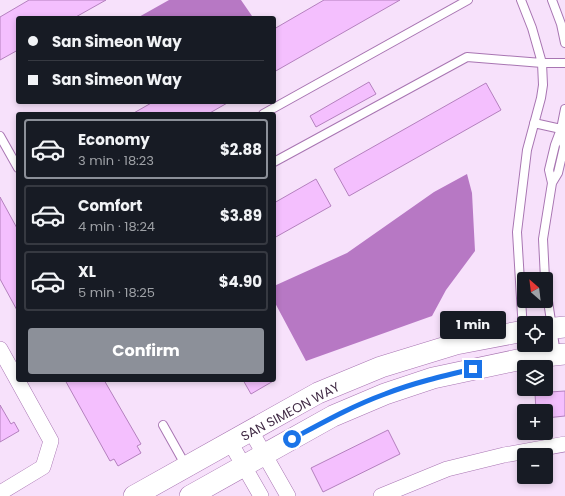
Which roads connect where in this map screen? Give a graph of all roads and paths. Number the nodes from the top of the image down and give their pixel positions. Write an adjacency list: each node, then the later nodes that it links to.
1 (468, 0): 8 (lane)
2 (521, 0): 5 (lane)
3 (552, 0): 4 (lane)
4 (565, 43)
5 (542, 63): 6 (lane); 9 (lane); 12 (lane)
6 (565, 63)
7 (565, 109): 10 (lane)
8 (268, 112)
9 (534, 123): 10 (lane); 16 (lane)
10 (561, 129): 14 (lane)
11 (0, 136): 13 (lane)
12 (276, 161)
13 (16, 164)
14 (544, 272)
15 (550, 308): 17 (lane)
16 (523, 316)
17 (554, 328): 21 (lane)
18 (517, 342): 25 (street, SAN SIMEON WAY)
19 (517, 345): 28 (street, SAN SIMEON WAY)
20 (0, 349): 22 (street)
21 (560, 354)
22 (16, 377)
23 (19, 382): 31 (street)
24 (163, 425): 30 (lane)
25 (251, 431): 26 (street, SAN SIMEON WAY); 28 (street)
26 (230, 442): 29 (street); 30 (street, SAN SIMEON WAY)
27 (565, 444): 32 (street)
28 (264, 454): 29 (street, SAN SIMEON WAY); 36 (street)
29 (243, 466): 34 (street, SAN SIMEON WAY); 35 (street)
30 (186, 467): 33 (street, SAN SIMEON WAY)
31 (0, 493)
32 (389, 494)
33 (134, 496)
34 (190, 496)
35 (260, 496)
36 (288, 496)

